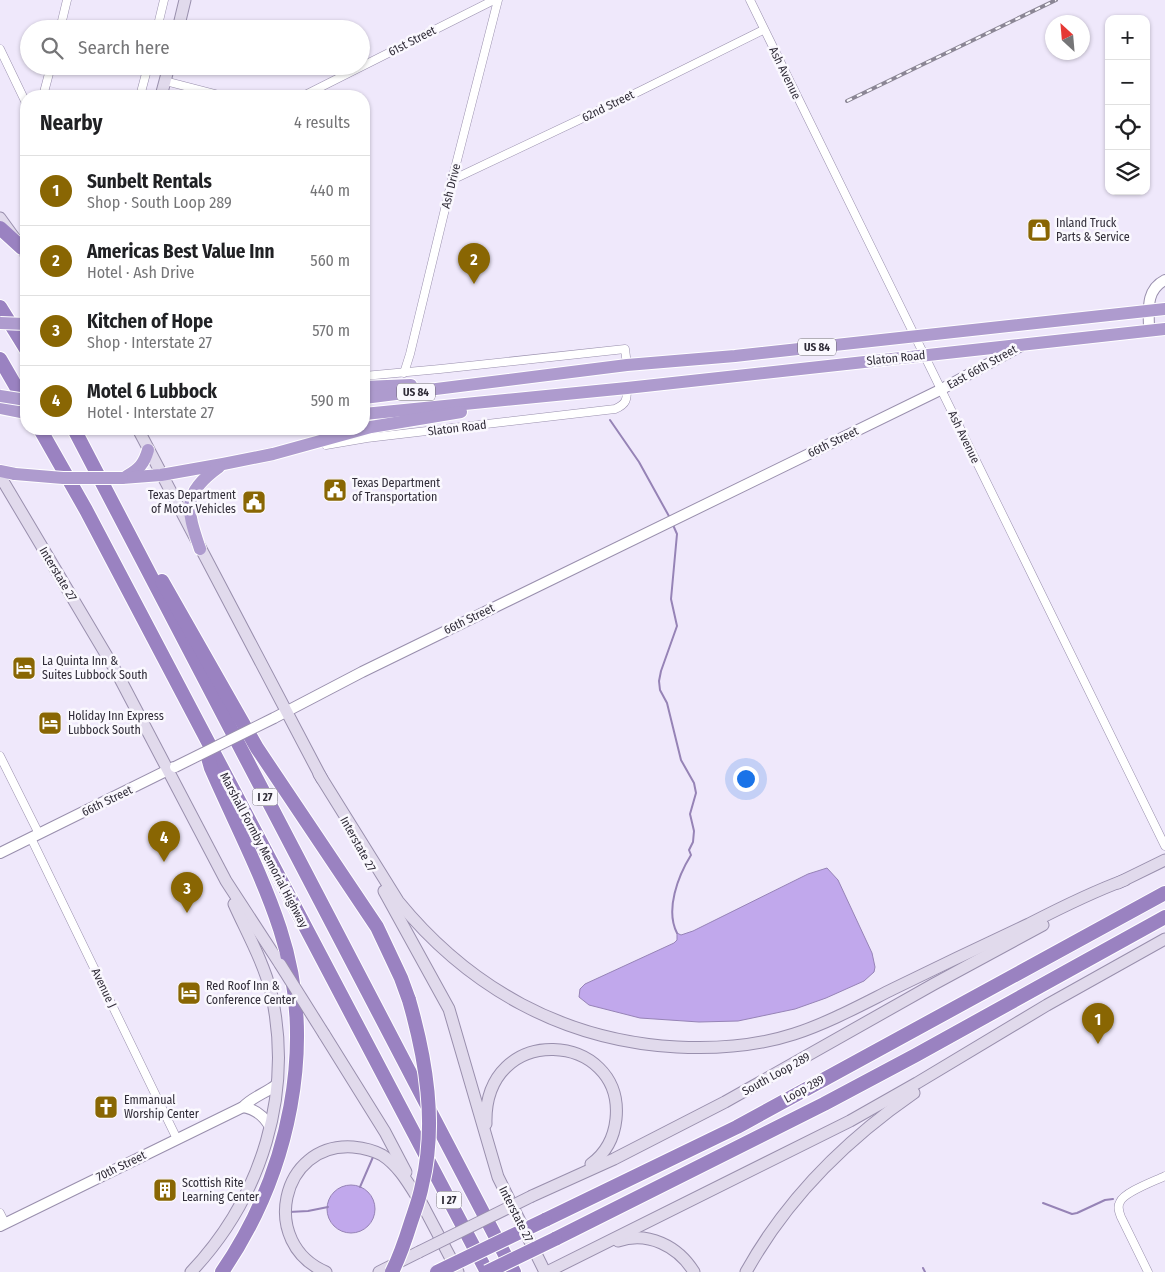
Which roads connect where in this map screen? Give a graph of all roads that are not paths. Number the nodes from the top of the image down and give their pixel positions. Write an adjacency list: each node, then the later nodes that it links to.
1 (67, 0): 7 (street)
2 (164, 0): 8 (street)
3 (185, 0): 9 (main road)
4 (494, 0): 12 (street, 61st Street)
5 (498, 0): 24 (street, Ash Drive)
6 (750, 0): 10 (street, Ash Avenue)
7 (62, 20)
8 (159, 20)
9 (180, 20)
10 (763, 30): 24 (street, 62nd Street); 37 (street, Ash Avenue)
11 (0, 49): 23 (street)
12 (370, 63)
13 (49, 75): 18 (street)
14 (146, 75): 19 (street)
15 (167, 75): 17 (main road)
16 (346, 75): 22 (street, 61st Street)
17 (165, 81): 20 (main road); 21 (street)
18 (45, 90)
19 (142, 90)
20 (163, 90)
21 (200, 90)
22 (316, 90)
23 (20, 91)
24 (452, 180): 43 (street, Ash Drive)
25 (0, 218): 27 (main road)
26 (0, 228): 28 (highway)
27 (20, 244)
28 (20, 246)
29 (1165, 280): 32 (street)
30 (0, 307): 38 (highway)
31 (1165, 309): 32 (highway, Slaton Road / US 84)
32 (1149, 311): 36 (street); 37 (highway, Slaton Road / US 84)
33 (0, 322): 34 (highway, bridge)
34 (20, 324)
35 (1165, 329): 36 (highway, Slaton Road / US 84)
36 (1150, 330): 39 (highway, Slaton Road / US 84)
37 (915, 336): 40 (street, Ash Avenue); 42 (highway, Slaton Road / US 84)
38 (20, 340)
39 (1024, 344): 40 (highway, Slaton Road / US 84); 48 (street, East 66th Street)
40 (924, 355): 47 (highway, Slaton Road / US 84); 48 (street, Ash Avenue)
41 (0, 359): 49 (highway)
42 (627, 366): 43 (street); 45 (highway, Slaton Road / US 84); 47 (highway)
43 (404, 372): 44 (street)
44 (370, 375)
45 (468, 385): 46 (highway); 52 (highway, Slaton Road / US 84)
46 (370, 387)
47 (627, 388): 50 (highway, Slaton Road / US 84); 64 (street, Slaton Road)
48 (940, 390): 71 (street, 66th Street); 77 (street, Ash Avenue)
49 (20, 392)
50 (552, 395): 56 (highway, Slaton Road / US 84); 57 (highway)
51 (0, 396): 53 (highway, bridge)
52 (370, 397)
53 (20, 401)
54 (0, 408): 55 (highway)
55 (20, 412)
56 (370, 413)
57 (370, 428)
58 (43, 435): 72 (highway, Marshall Formby Memorial Highway / I 27)
59 (77, 435): 62 (highway, Marshall Formby Memorial Highway / I 27)
60 (141, 435): 63 (main road, Interstate 27)
61 (345, 435): 64 (highway)
62 (85, 448): 100 (highway, bridge); 104 (highway, Marshall Formby Memorial Highway / I 27)
63 (148, 450): 67 (main road, Interstate 27); 69 (highway)
64 (273, 454): 65 (highway)
65 (223, 464): 67 (highway); 70 (highway)
66 (0, 471): 69 (highway, bridge)
67 (161, 475): 69 (highway); 70 (main road, Interstate 27)
68 (0, 476): 74 (main road, Interstate 27)
69 (122, 478)
70 (200, 549): 71 (main road, Interstate 27)
71 (286, 712): 74 (street, 66th Street, bridge); 75 (main road, Interstate 27)
72 (203, 734): 98 (highway); 103 (highway, Marshall Formby Memorial Highway / I 27)
73 (0, 756): 76 (street, Avenue J)
74 (171, 768): 76 (street, 66th Street); 80 (main road, Interstate 27)
75 (319, 774): 81 (main road); 91 (main road, Interstate 27)
76 (35, 836): 78 (street, 66th Street); 89 (street, Avenue J)
77 (1165, 846)
78 (0, 853)
79 (1165, 860): 81 (main road, South Loop 289)
80 (220, 868): 86 (main road); 93 (main road, Interstate 27, bridge)
81 (1125, 880): 92 (main road, South Loop 289)
82 (1165, 893): 101 (highway, Loop 289, bridge)
83 (1165, 917): 103 (highway, Loop 289, bridge)
84 (1165, 939): 85 (main road)
85 (993, 1036): 96 (main road); 107 (main road)
86 (276, 1085): 87 (street, 70th Street); 88 (main road)
87 (243, 1107): 88 (street); 89 (street, 70th Street)
88 (270, 1128): 97 (main road)
89 (177, 1139): 95 (street, 70th Street)
90 (1165, 1176): 108 (street)
91 (498, 1178): 92 (main road); 105 (main road, Interstate 27)
92 (571, 1178): 100 (main road, South Loop 289, bridge)
93 (424, 1208): 99 (main road); 102 (main road, Interstate 27)
94 (0, 1213): 95 (street)
95 (2, 1225)
96 (595, 1249): 105 (main road); 106 (main road)
97 (191, 1272)
98 (222, 1272)
99 (326, 1272)
100 (383, 1272)
101 (437, 1272)
102 (458, 1272)
103 (487, 1272)
104 (514, 1272)
105 (546, 1272)
106 (694, 1272)
107 (746, 1272)
108 (1148, 1272)

